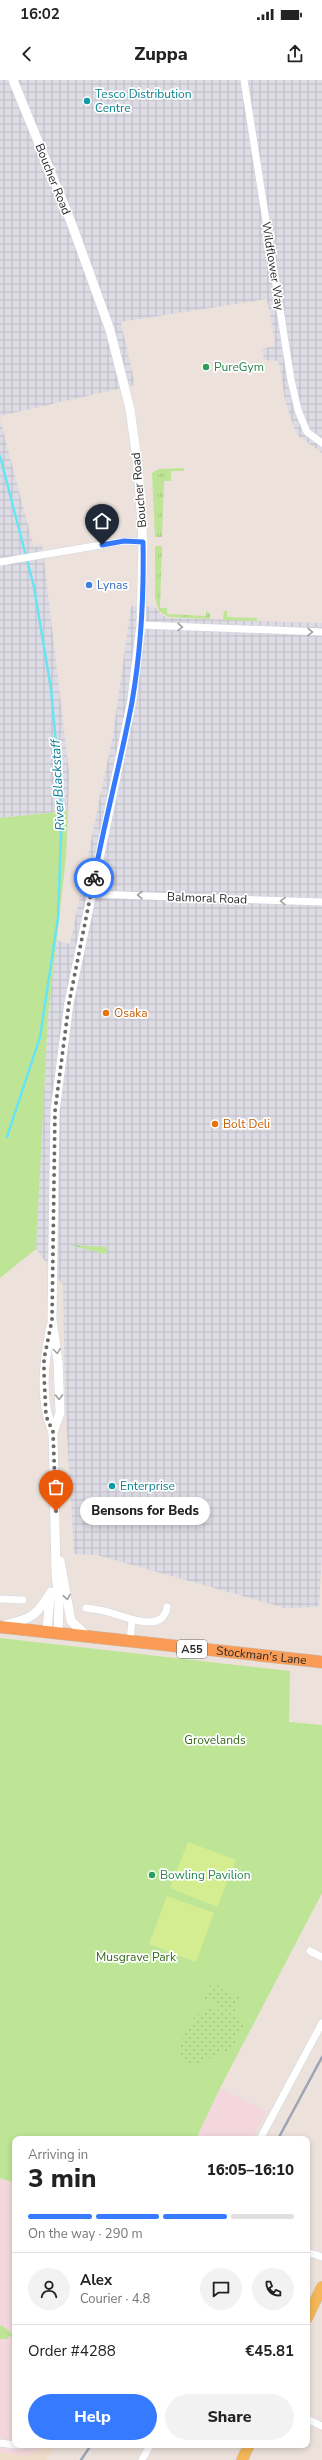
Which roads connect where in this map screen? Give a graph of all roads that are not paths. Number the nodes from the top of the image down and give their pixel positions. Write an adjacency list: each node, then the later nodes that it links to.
1 (13, 80): 4 (street, Boucher Road)
2 (244, 80): 3 (street, Wildflower Way)
3 (322, 443)
4 (143, 542): 5 (street); 6 (street, Boucher Road)
5 (0, 562)
6 (141, 625): 7 (street, one-way to 7); 8 (street, Boucher Road)
7 (322, 632)
8 (91, 894): 9 (street, Balmoral Road, one-way to 8); 10 (street, Boucher Road)
9 (322, 902)
10 (52, 1320): 11 (street, Boucher Road, one-way to 11); 11 (street, Boucher Road)
11 (53, 1432): 12 (street, Boucher Road)
12 (56, 1546): 13 (street, Boucher Road); 22 (street, one-way to 22)
13 (56, 1573): 14 (street, Boucher Road); 21 (street, Boucher Road)
14 (51, 1592): 20 (street); 21 (street, Boucher Road)
15 (0, 1599): 16 (street)
16 (23, 1600)
17 (86, 1608): 19 (street)
18 (167, 1608): 19 (street)
19 (132, 1620): 23 (street)
20 (0, 1627): 21 (highway, Stockman's Lane / A55)
21 (53, 1632): 22 (highway, Stockman's Lane / A55)
22 (87, 1636): 23 (highway, Stockman's Lane / A55)
23 (130, 1642): 24 (highway, Stockman's Lane / A55)
24 (322, 1662)
25 (310, 1951): 26 (street)
26 (322, 1957)
27 (322, 2023): 28 (street)
28 (262, 2136)
29 (310, 2253): 30 (street)
30 (322, 2258)
31 (322, 2287): 32 (main road)
32 (310, 2312)
33 (310, 2420): 34 (street)
34 (322, 2426)
35 (0, 2443): 36 (street)
36 (12, 2444)
37 (149, 2448): 39 (street)
38 (248, 2448): 40 (main road)
39 (146, 2459)
40 (242, 2460)

